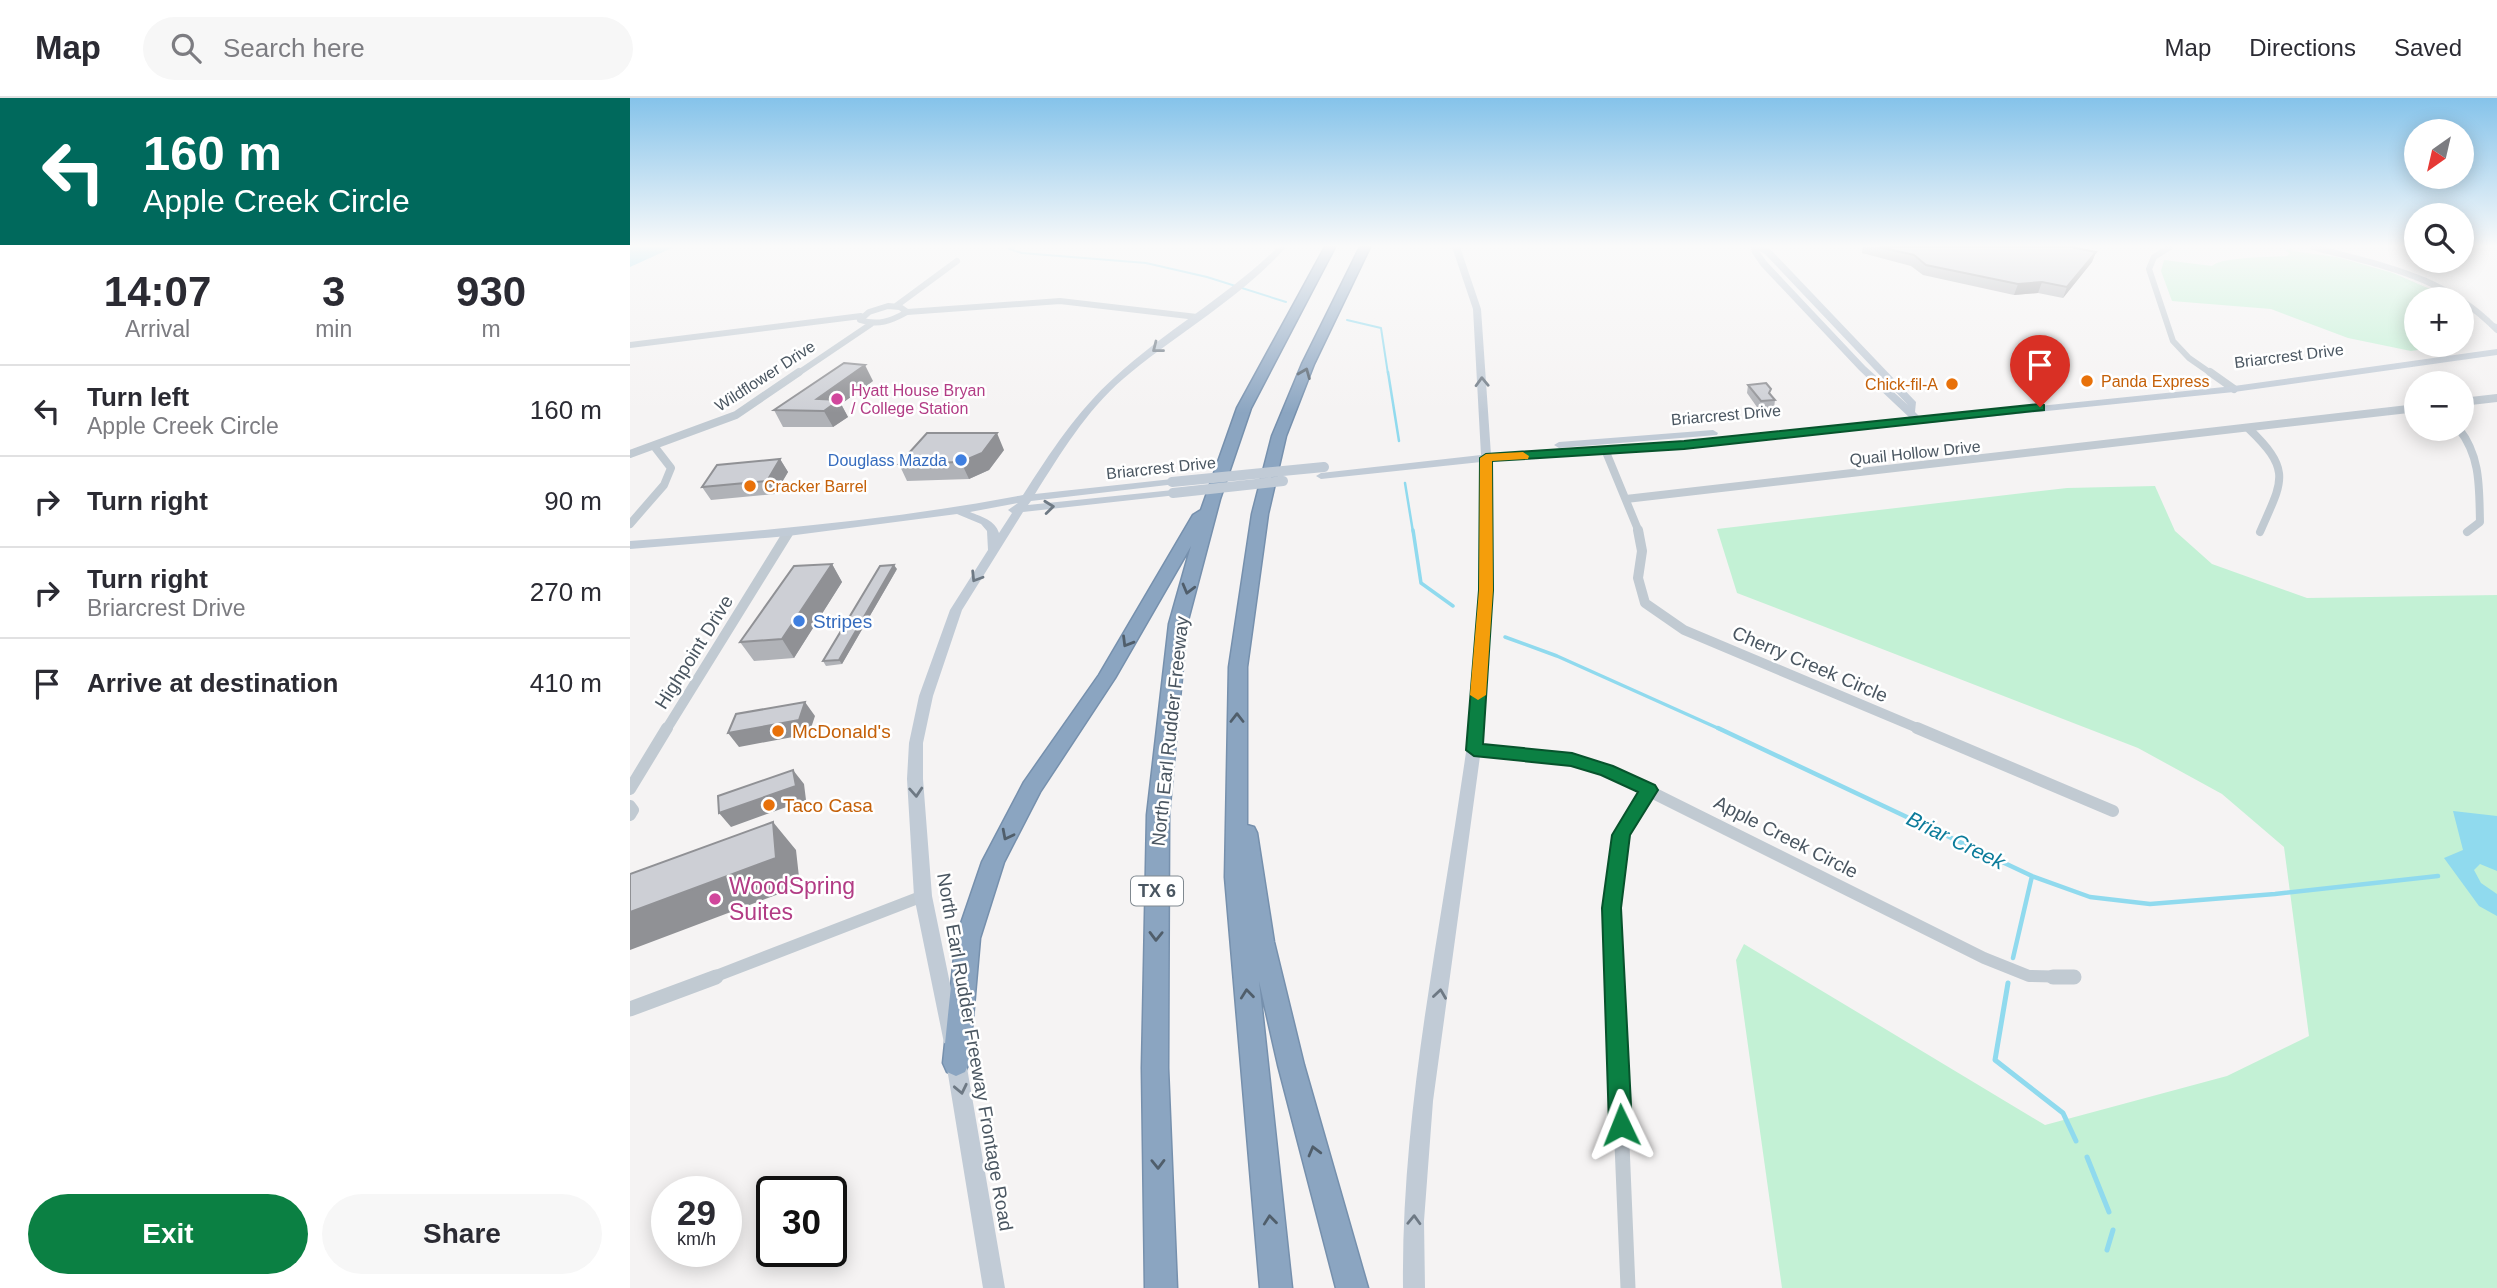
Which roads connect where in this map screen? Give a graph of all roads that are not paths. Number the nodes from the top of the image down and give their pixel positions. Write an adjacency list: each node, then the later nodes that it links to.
1 (901, 303): 12 (street)
2 (1039, 303): 13 (street, Wildflower Drive)
3 (1073, 303): 17 (street, Wildflower Drive)
4 (1217, 303): 17 (main road, North Earl Rudder Freeway Frontage Road)
5 (1300, 303): 38 (highway, North Earl Rudder Freeway / TX 6)
6 (1338, 303): 49 (highway, one-way to 6)
7 (1475, 303): 37 (main road, one-way to 7)
8 (1801, 303): 15 (main road)
9 (1816, 303): 14 (main road)
10 (2160, 303): 25 (street)
11 (2467, 303): 19 (street)
12 (896, 306): 13 (street); 16 (street)
13 (907, 312): 18 (street, Wildflower Drive)
14 (1826, 313): 15 (main road); 20 (main road)
15 (1812, 314): 21 (main road)
16 (861, 316): 18 (street); 22 (street)
17 (1197, 317): 40 (main road, North Earl Rudder Freeway Frontage Road, one-way to 40)
18 (871, 324): 34 (street, Wildflower Drive)
19 (2496, 328)
20 (1854, 342): 21 (main road); 30 (main road)
21 (1839, 343): 30 (main road)
22 (630, 345)
23 (2497, 345): 25 (main road, Briarcrest Drive)
24 (2497, 352): 26 (main road, Briarcrest Drive)
25 (2222, 381): 26 (street); 30 (main road, Briarcrest Drive)
26 (2234, 389): 31 (main road, Briarcrest Drive)
27 (2497, 398): 28 (street)
28 (2474, 401)
29 (2404, 410): 32 (street, Quail Hollow Drive)
30 (1910, 412): 31 (main road); 37 (main road, Briarcrest Drive)
31 (1919, 421): 35 (main road, Briarcrest Drive)
32 (2249, 429): 39 (street, Quail Hollow Drive); 43 (street)
33 (2470, 441): 44 (street)
34 (654, 446): 36 (street, Wildflower Drive); 42 (street)
35 (1606, 452): 37 (main road, Briarcrest Drive); 39 (street, Cherry Creek Circle)
36 (630, 454)
37 (1485, 454): 40 (main road, Briarcrest Drive, bridge); 48 (main road)
38 (1212, 499): 58 (highway, one-way to 58); 60 (highway, North Earl Rudder Freeway / TX 6, one-way to 60)
39 (1626, 499): 53 (street, Cherry Creek Circle)
40 (1022, 504): 41 (main road, Briarcrest Drive); 47 (main road, North Earl Rudder Freeway Frontage Road)
41 (957, 511): 45 (main road, Briarcrest Drive); 47 (main road)
42 (630, 524)
43 (2260, 532)
44 (2467, 532)
45 (788, 533): 46 (main road, Briarcrest Drive); 50 (street, Highpoint Drive)
46 (630, 545)
47 (993, 550): 55 (main road, North Earl Rudder Freeway Frontage Road, one-way to 55)
48 (1474, 750): 51 (street, Apple Creek Circle); 63 (main road, one-way to 48)
49 (1237, 767): 61 (highway, one-way to 49); 62 (highway, one-way to 49)
50 (630, 789)
51 (1649, 790): 56 (street, Apple Creek Circle); 64 (street)
52 (630, 806): 54 (street)
53 (2113, 811)
54 (630, 815)
55 (923, 896): 57 (street); 58 (main road, North Earl Rudder Freeway Frontage Road)
56 (2074, 977)
57 (630, 1009)
58 (956, 1062): 59 (main road, North Earl Rudder Freeway Frontage Road, one-way to 59)
59 (994, 1288)
60 (1161, 1288)
61 (1276, 1288)
62 (1352, 1288)
63 (1414, 1288)
64 (1628, 1288)

